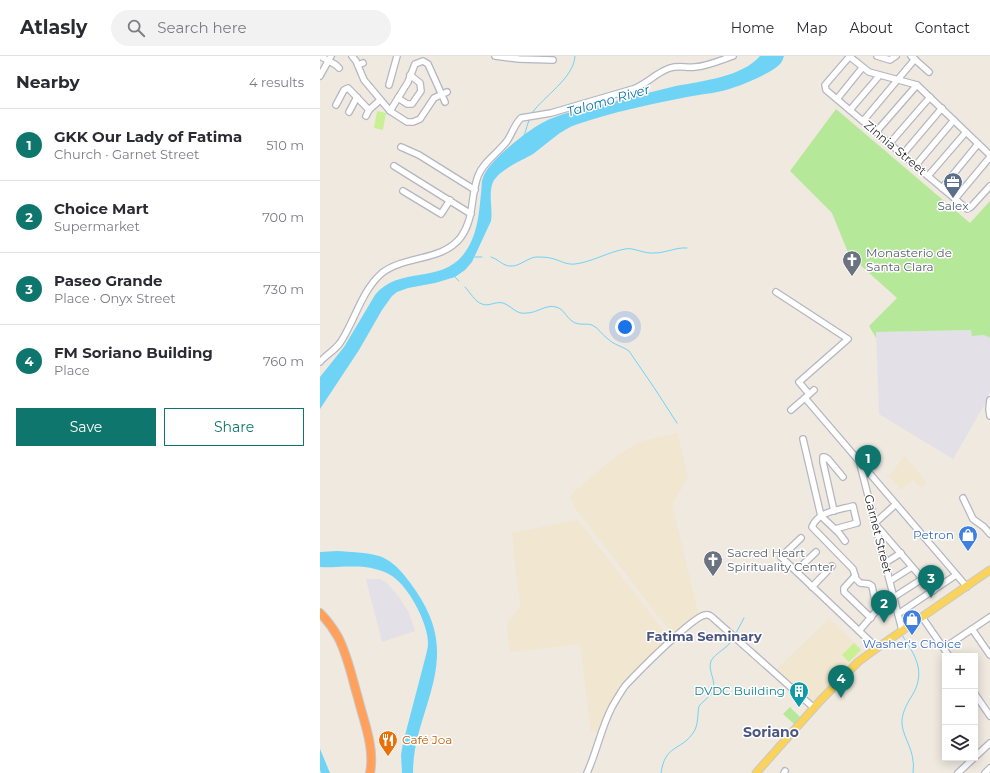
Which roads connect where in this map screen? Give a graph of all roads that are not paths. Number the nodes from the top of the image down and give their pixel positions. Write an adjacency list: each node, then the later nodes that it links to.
1 (320, 56): 9 (street)
2 (352, 56): 26 (street)
3 (397, 56): 19 (street)
4 (495, 56): 11 (street)
5 (733, 56): 47 (street)
6 (850, 56): 13 (street); 25 (street, Zinnia Street)
7 (877, 56): 8 (street)
8 (896, 56)
9 (330, 58): 12 (street); 15 (street)
10 (913, 58): 14 (street); 18 (street)
11 (553, 60)
12 (339, 68)
13 (862, 68): 17 (street); 25 (street)
14 (929, 72)
15 (320, 75)
16 (410, 75): 21 (street); 24 (street); 24 (street)
17 (879, 76): 18 (street); 30 (street)
18 (899, 80): 20 (street); 34 (street)
19 (389, 85)
20 (917, 85): 23 (street); 35 (street)
21 (444, 93): 27 (street); 31 (street)
22 (357, 97): 26 (street); 28 (street); 32 (street)
23 (930, 97): 29 (street); 37 (street)
24 (398, 98): 31 (street)
25 (837, 99): 30 (street, Zinnia Street)
26 (380, 100): 31 (street)
27 (445, 102)
28 (336, 105)
29 (942, 108): 33 (street); 40 (street)
30 (850, 110): 34 (street, Zinnia Street)
31 (390, 111)
32 (349, 112)
33 (954, 120): 36 (street); 42 (street)
34 (863, 121): 35 (street, Zinnia Street)
35 (876, 132): 37 (street, Zinnia Street)
36 (966, 132): 38 (street); 44 (street)
37 (890, 143): 40 (street, Zinnia Street)
38 (978, 144): 41 (street); 46 (street)
39 (402, 147): 47 (street)
40 (903, 154): 42 (street, Zinnia Street)
41 (990, 156): 49 (street)
42 (916, 165): 44 (street, Zinnia Street)
43 (394, 166): 50 (street)
44 (928, 176): 46 (street, Zinnia Street)
45 (990, 186): 49 (street, Zinnia Street)
46 (942, 188): 49 (street, Zinnia Street)
47 (475, 190): 51 (street)
48 (403, 192): 50 (street)
49 (955, 198)
50 (450, 200): 51 (street)
51 (472, 214): 53 (street)
52 (776, 292): 55 (street)
53 (320, 362)
54 (814, 390): 55 (street)
55 (807, 396): 57 (street); 60 (street)
56 (990, 400): 58 (street)
57 (791, 410)
58 (990, 416)
59 (803, 439): 65 (street)
60 (860, 462): 63 (street); 66 (street, Garnet Street)
61 (843, 477): 64 (street)
62 (963, 498): 68 (street)
63 (896, 504): 66 (street); 78 (street)
64 (834, 511): 65 (street); 67 (street)
65 (821, 516): 67 (street); 79 (street)
66 (875, 524): 72 (street); 73 (street, Garnet Street)
67 (835, 529): 70 (street)
68 (990, 534)
69 (801, 538): 77 (street)
70 (845, 541)
71 (816, 552): 77 (street)
72 (901, 554): 73 (street); 75 (street)
73 (886, 564): 81 (street, Garnet Street)
74 (832, 566): 82 (street)
75 (912, 567): 80 (street); 81 (street)
76 (990, 570): 83 (main road)
77 (796, 571): 82 (street)
78 (956, 575): 83 (street); 84 (street)
79 (855, 576): 90 (street); 90 (street)
80 (922, 579): 84 (street); 85 (street)
81 (890, 581): 85 (street, Garnet Street)
82 (812, 586): 93 (street)
83 (966, 587): 88 (main road)
84 (933, 591): 87 (street)
85 (894, 597): 87 (street, Garnet Street)
86 (320, 612): 105 (highway)
87 (898, 614): 92 (street, Garnet Street)
88 (922, 617): 92 (main road); 95 (street)
89 (990, 617): 91 (street)
90 (871, 618): 93 (street)
91 (972, 629): 95 (street); 97 (street)
92 (902, 630): 94 (main road)
93 (859, 631): 94 (street)
94 (877, 648): 99 (main road)
95 (944, 648): 96 (street)
96 (947, 653)
97 (990, 654)
98 (978, 698): 100 (street)
99 (814, 708): 106 (street); 107 (main road)
100 (990, 716)
101 (990, 743): 102 (street)
102 (978, 755)
103 (972, 761): 108 (street)
104 (990, 768): 109 (street)
105 (370, 773)
106 (587, 773)
107 (756, 773)
108 (958, 773)
109 (985, 773)

